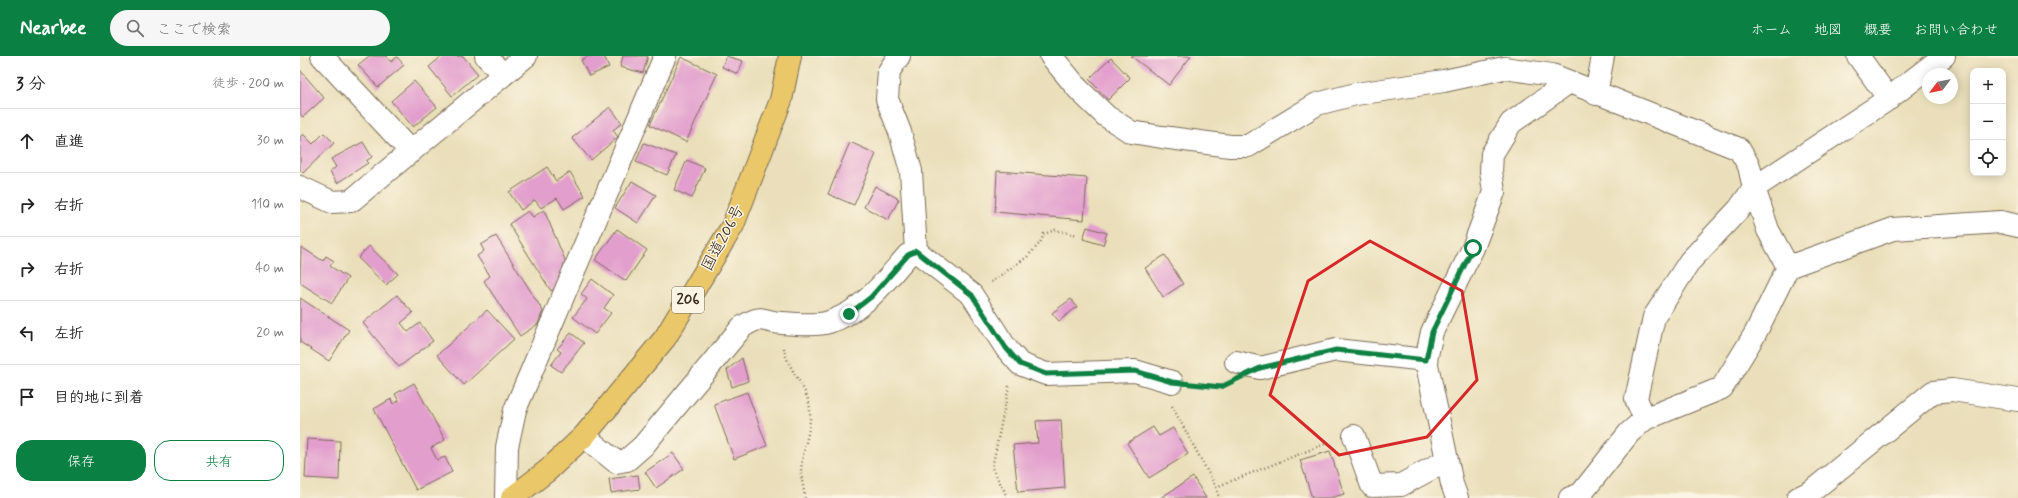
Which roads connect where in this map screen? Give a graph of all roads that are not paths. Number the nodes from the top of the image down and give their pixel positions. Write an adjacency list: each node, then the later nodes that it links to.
1 (322, 56): 15 (street)
2 (486, 56): 11 (street)
3 (526, 56): 11 (street)
4 (665, 56): 29 (street)
5 (790, 56): 26 (highway, 国道206号 / 206)
6 (899, 56): 19 (street)
7 (1051, 56): 12 (street)
8 (1603, 56): 13 (street)
9 (1858, 56): 14 (street)
10 (1944, 56): 14 (street)
11 (504, 75): 15 (street)
12 (1569, 82): 13 (street); 21 (street)
13 (1596, 94): 17 (street)
14 (1889, 99): 17 (street)
15 (411, 152): 16 (street)
16 (300, 188)
17 (1754, 188): 20 (street); 25 (street)
18 (2018, 226): 20 (street)
19 (916, 251): 23 (street); 26 (street)
20 (1788, 267): 25 (street)
21 (1426, 360): 22 (street); 28 (street)
22 (1236, 362)
23 (1166, 380)
24 (2018, 400): 33 (street)
25 (1646, 419): 32 (street)
26 (584, 436): 30 (highway, 国道206号 / 206)
27 (1354, 436): 28 (street)
28 (1447, 460): 31 (street)
29 (506, 498)
30 (512, 498)
31 (1457, 498)
32 (1570, 498)
33 (1798, 498)

